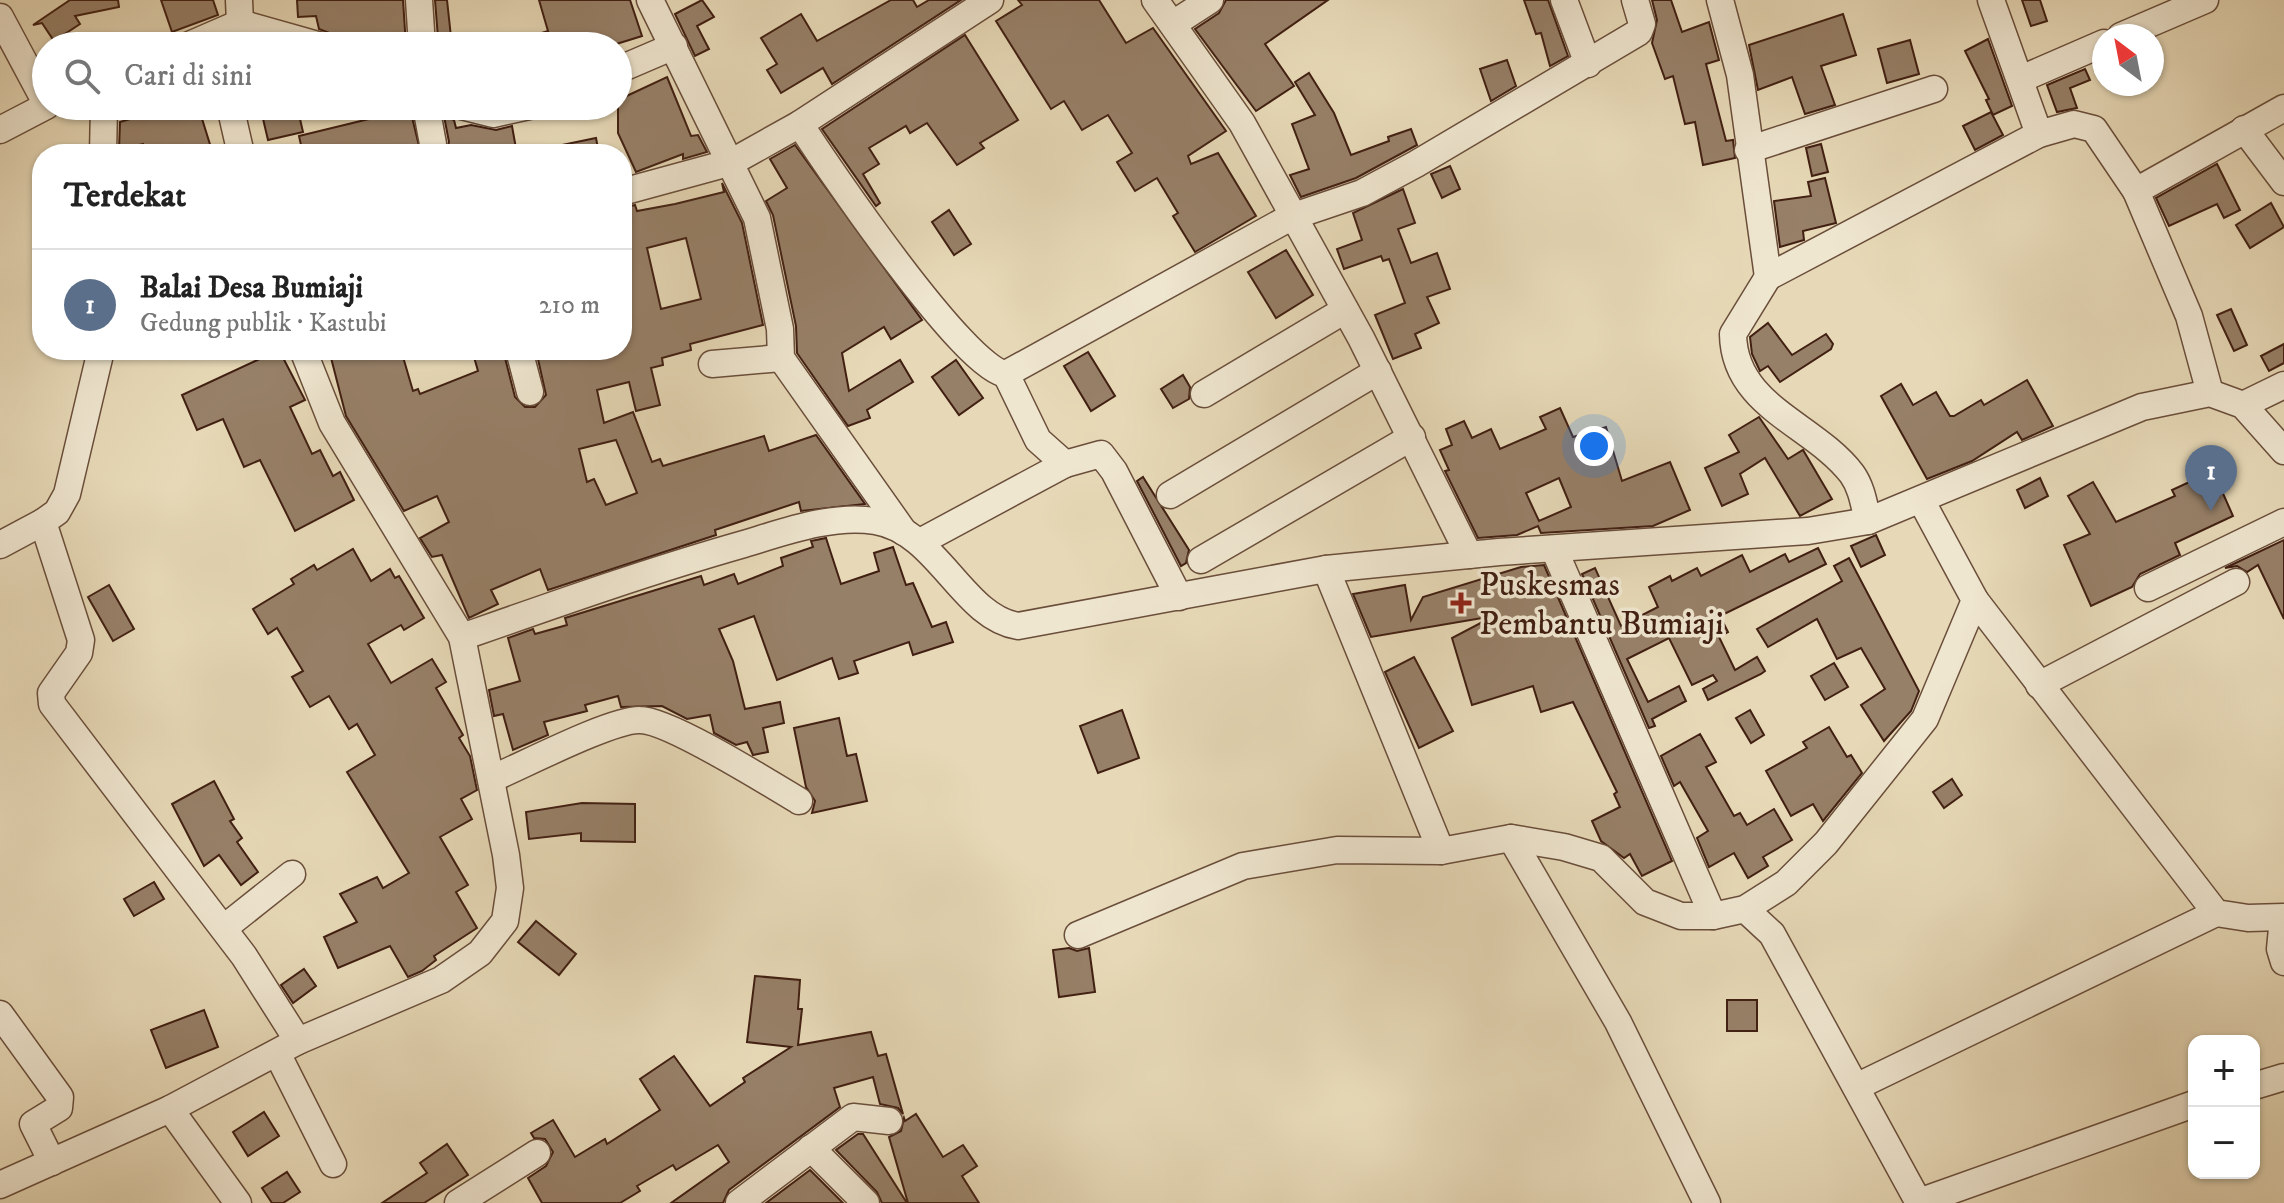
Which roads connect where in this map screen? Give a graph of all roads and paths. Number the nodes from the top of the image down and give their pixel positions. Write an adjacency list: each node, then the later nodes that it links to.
1 (419, 0): 17 (street)
2 (650, 0): 18 (street)
3 (990, 0): 30 (street)
4 (1155, 0): 13 (street)
5 (1210, 0): 13 (street)
6 (1564, 0): 21 (street)
7 (1635, 0): 21 (street)
8 (1720, 0): 37 (street)
9 (1991, 0): 23 (street)
10 (2205, 0): 14 (street)
11 (0, 17): 22 (street)
12 (238, 23): 15 (street); 16 (street)
13 (1173, 24): 42 (street)
14 (2149, 24)
15 (218, 32)
16 (270, 32)
17 (421, 32)
18 (674, 46): 20 (street); 38 (street)
19 (2092, 48): 23 (street)
20 (632, 64)
21 (1588, 64): 42 (street)
22 (32, 78)
23 (2021, 79): 33 (street)
24 (1934, 89): 37 (street)
25 (2284, 108): 31 (street)
26 (32, 112): 32 (street)
27 (104, 120): 34 (street)
28 (233, 120): 35 (street)
29 (429, 120): 36 (street)
30 (800, 124): 38 (street); 51 (street)
31 (2244, 129): 39 (street); 41 (street)
32 (0, 130)
33 (2039, 134): 41 (street); 43 (street)
34 (103, 144)
35 (239, 144)
36 (433, 144)
37 (1748, 150): 43 (street)
38 (732, 162): 40 (street); 45 (street)
39 (2284, 182)
40 (632, 189)
41 (2136, 191): 54 (street)
42 (1291, 217): 44 (street); 51 (street)
43 (1768, 277): 62 (street)
44 (1345, 310): 50 (street); 55 (street)
45 (781, 358): 49 (street); 65 (street)
46 (99, 360): 63 (street)
47 (307, 360): 75 (street)
48 (522, 360): 53 (street)
49 (712, 364)
50 (1378, 371): 57 (street); 60 (street)
51 (1006, 374): 59 (street)
52 (2284, 385): 56 (street)
53 (530, 392)
54 (2210, 393): 56 (street); 61 (street)
55 (1204, 394)
56 (2243, 405): 58 (street)
57 (1412, 437): 68 (street); 69 (street)
58 (2284, 451)
59 (1065, 464): 65 (street); 73 (street)
60 (1170, 495)
61 (1921, 500): 62 (street); 74 (street)
62 (1868, 521): 67 (street)
63 (43, 522): 66 (street); 86 (street)
64 (2284, 522): 72 (street)
65 (912, 537): 73 (street); 75 (street)
66 (0, 545)
67 (1554, 549): 68 (street); 84 (street)
68 (1469, 555): 70 (street)
69 (1201, 560)
70 (1326, 569): 73 (street); 80 (street)
71 (2236, 582): 76 (street)
72 (2148, 588)
73 (1179, 597)
74 (1975, 600): 76 (street); 82 (street)
75 (462, 637): 77 (street)
76 (2039, 685): 83 (street)
77 (491, 779): 78 (street); 90 (street)
78 (799, 801)
79 (1511, 838): 80 (street); 84 (street); 106 (street)
80 (1441, 851): 87 (street)
81 (292, 874): 86 (street)
82 (1745, 909): 84 (street); 93 (street)
83 (2216, 913): 85 (street); 93 (street)
84 (1713, 916)
85 (2284, 917): 88 (street)
86 (224, 928): 90 (street)
87 (1078, 935)
88 (2284, 962)
89 (0, 1014): 98 (street)
90 (286, 1035): 95 (street); 100 (street)
91 (2284, 1077): 92 (street)
92 (2260, 1084)
93 (1856, 1087): 107 (street)
94 (2188, 1106): 107 (street)
95 (170, 1109): 98 (street); 102 (street)
96 (889, 1121): 97 (street)
97 (811, 1148): 104 (street); 105 (street)
98 (45, 1150): 101 (street)
99 (537, 1153): 103 (street)
100 (333, 1164)
101 (0, 1185)
102 (238, 1203)
103 (458, 1203)
104 (739, 1203)
105 (866, 1203)
106 (1707, 1203)
107 (1919, 1203)

